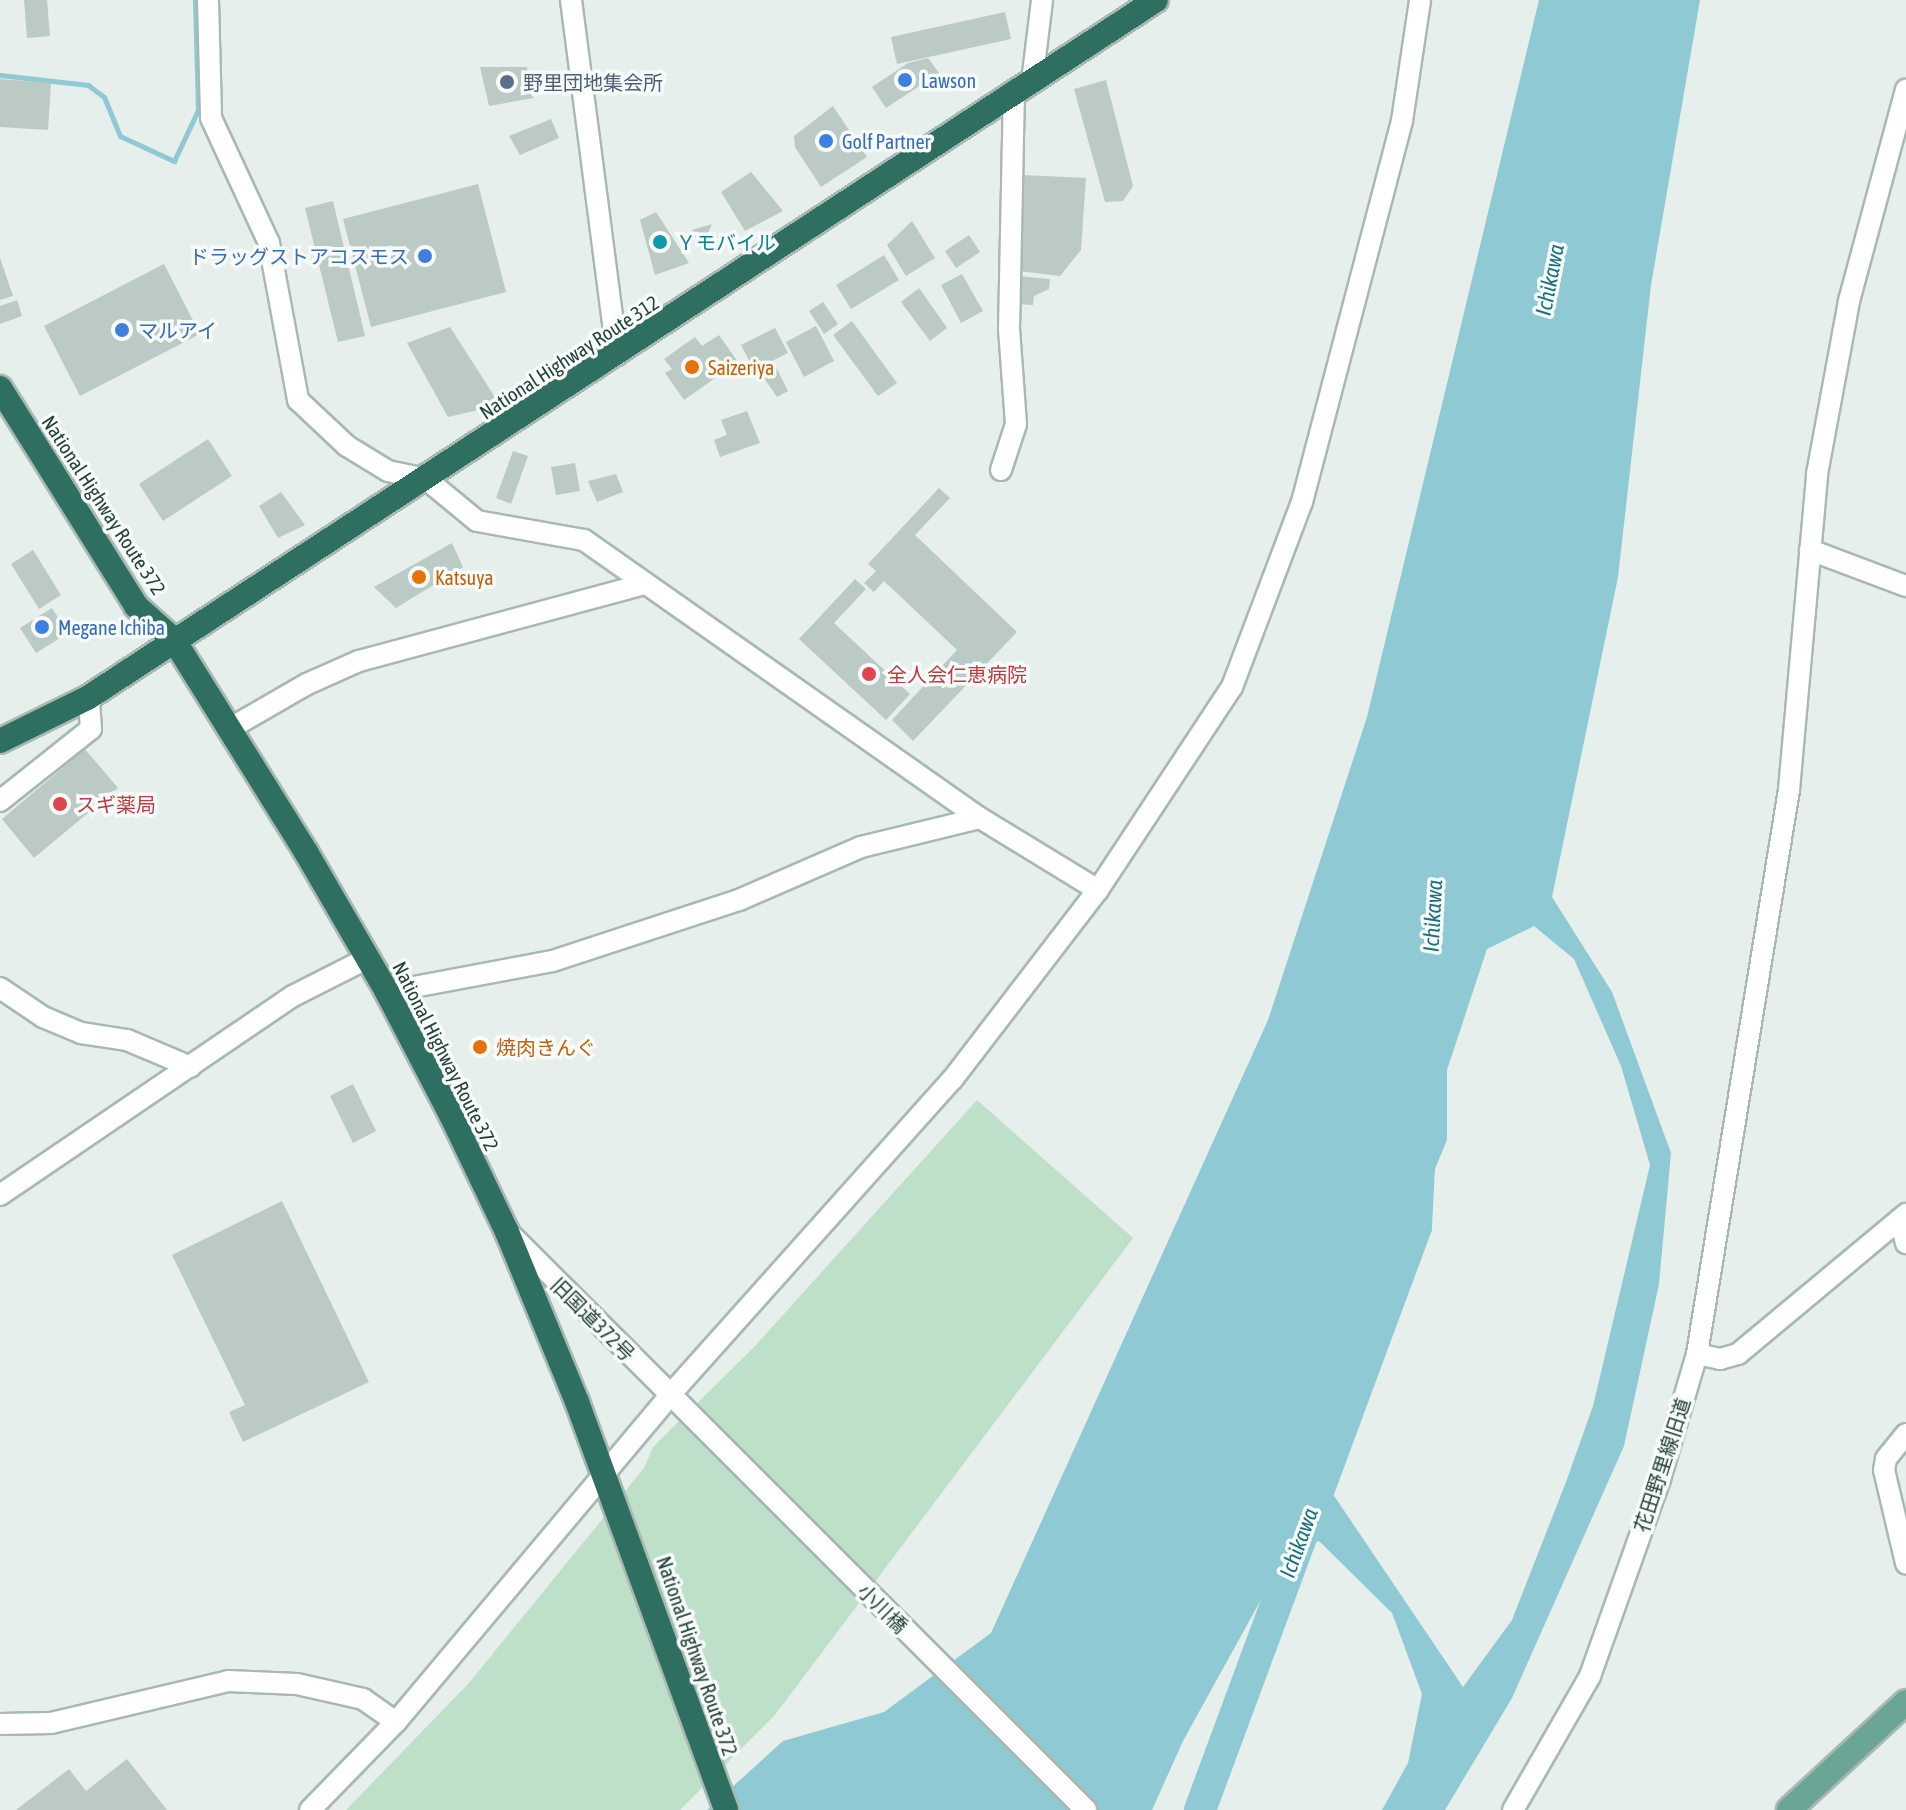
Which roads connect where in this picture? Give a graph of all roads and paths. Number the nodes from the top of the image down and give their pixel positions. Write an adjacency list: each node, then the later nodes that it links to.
1 (208, 0): 11 (street)
2 (571, 0): 8 (street)
3 (1042, 0): 6 (street)
4 (1156, 0): 6 (highway, National Highway Route 312)
5 (1420, 0): 21 (street)
6 (1023, 89): 8 (highway, National Highway Route 312); 10 (street)
7 (1906, 90): 12 (street, 花田野里線旧道)
8 (617, 355): 11 (highway, National Highway Route 312)
9 (0, 388): 15 (highway, National Highway Route 372)
10 (1001, 470)
11 (426, 479): 13 (street); 15 (highway, National Highway Route 312)
12 (1810, 550): 14 (street); 30 (street, 花田野里線旧道)
13 (645, 584): 17 (street); 20 (street)
14 (1906, 586)
15 (174, 640): 16 (highway, National Highway Route 312); 17 (highway, National Highway Route 372)
16 (89, 697): 18 (highway, National Highway Route 312); 19 (street)
17 (229, 729): 22 (highway, National Highway Route 372)
18 (0, 741)
19 (0, 801)
20 (980, 818): 21 (street); 24 (street)
21 (1098, 890): 31 (street)
22 (368, 958): 24 (highway, National Highway Route 372); 25 (street)
23 (0, 988): 25 (street)
24 (387, 992): 28 (highway, National Highway Route 372)
25 (191, 1067): 26 (street)
26 (0, 1195)
27 (1903, 1216): 29 (street); 30 (street)
28 (507, 1232): 31 (street, 旧国道372号); 33 (highway, National Highway Route 372)
29 (1906, 1243)
30 (1697, 1354): 41 (street, 花田野里線旧道)
31 (675, 1400): 33 (street); 40 (street, 小川橋)
32 (1906, 1434): 34 (street)
33 (602, 1481): 36 (street); 39 (highway, National Highway Route 372)
34 (1906, 1563)
35 (1906, 1702): 42 (main road)
36 (396, 1722): 37 (street); 38 (street)
37 (0, 1724)
38 (310, 1810)
39 (726, 1810)
40 (1086, 1810)
41 (1513, 1810)
42 (1789, 1810)

